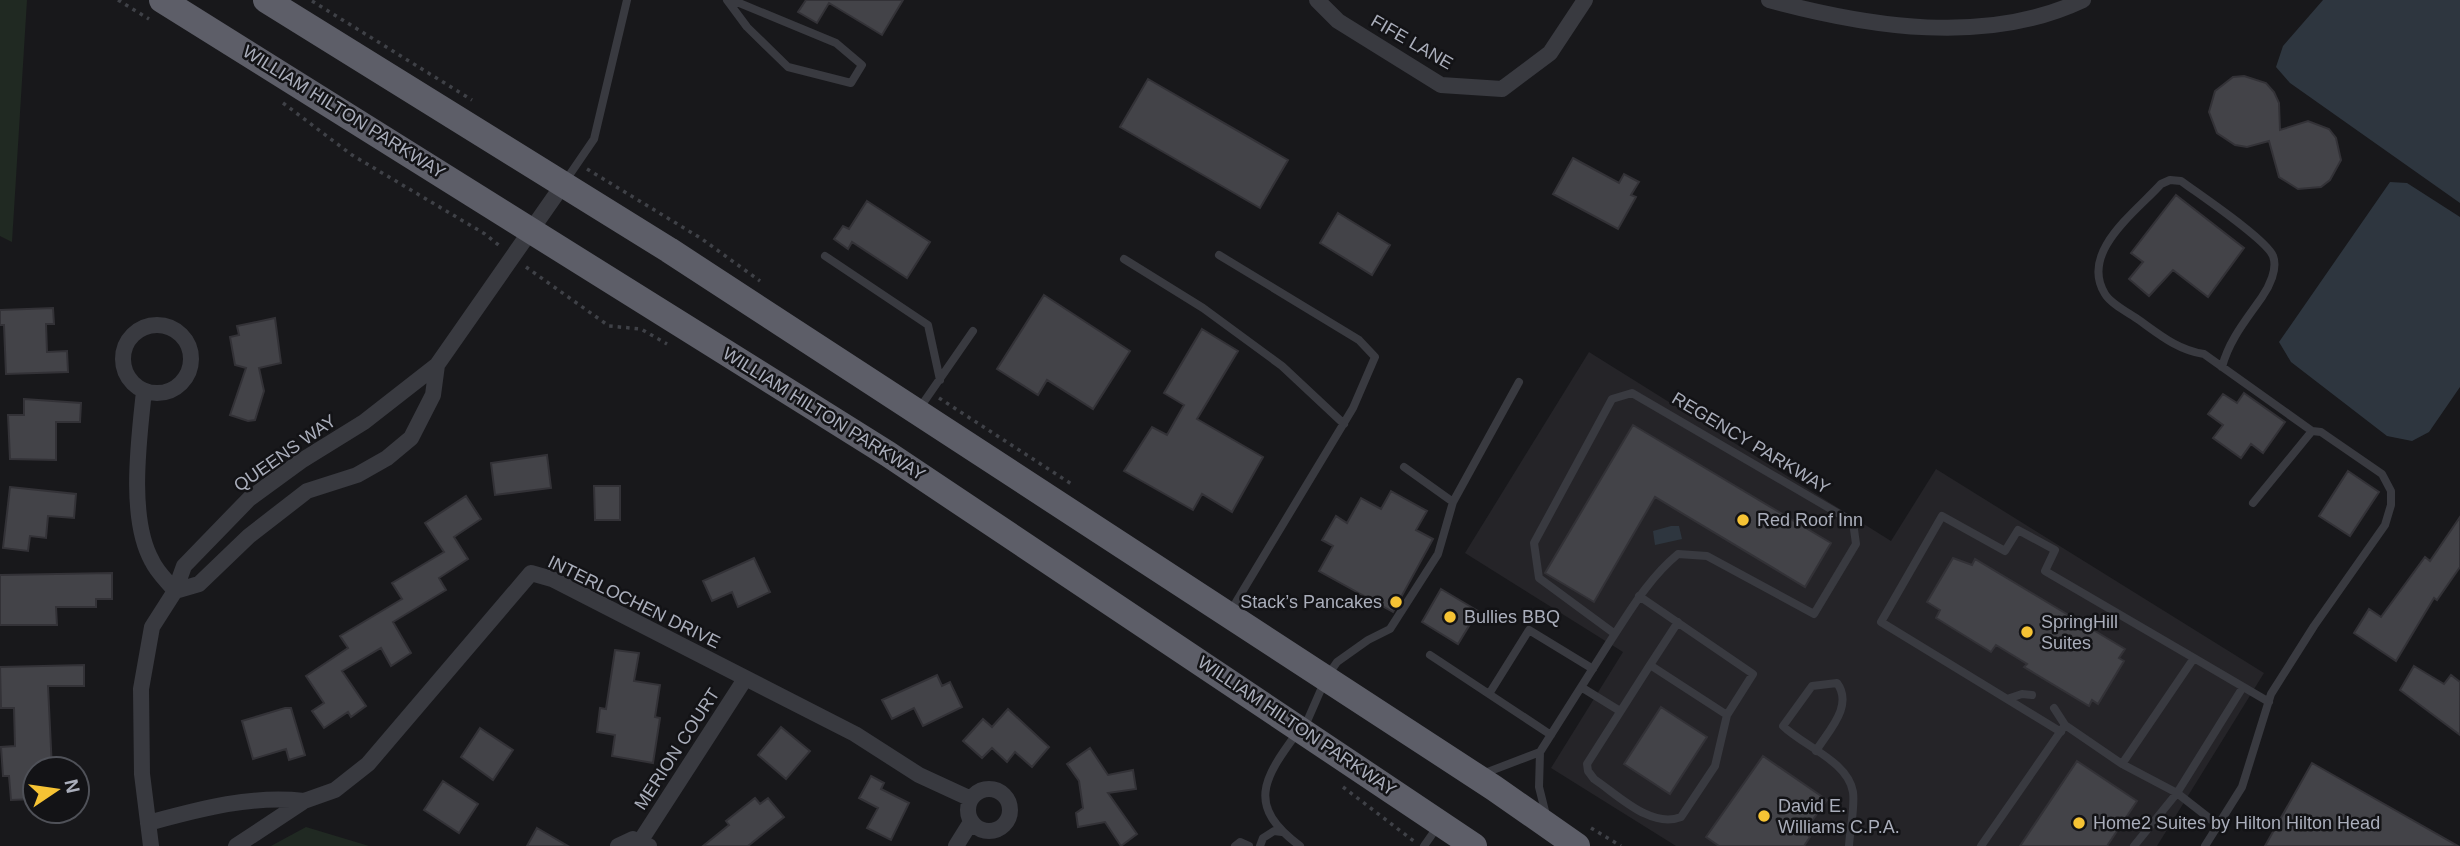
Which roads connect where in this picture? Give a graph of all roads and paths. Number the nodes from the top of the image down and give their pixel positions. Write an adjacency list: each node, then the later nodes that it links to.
1 (118, 0): 9 (path)
2 (266, 0): 11 (highway)
3 (628, 0): 11 (lane)
4 (729, 0): 4 (lane)
5 (1317, 0): 6 (street, FIFE LANE)
6 (1585, 0)
7 (1769, 0): 8 (street)
8 (2083, 0)
9 (156, 10): 12 (highway, WILLIAM HILTON PARKWAY)
10 (278, 100): 15 (path)
11 (562, 186): 12 (street, QUEENS WAY); 24 (highway)
12 (533, 231): 15 (street, QUEENS WAY); 50 (highway, WILLIAM HILTON PARKWAY)
13 (1219, 255): 25 (lane)
14 (825, 256): 21 (lane)
15 (513, 259): 17 (path); 19 (street, QUEENS WAY)
16 (1124, 259): 25 (lane)
17 (609, 326)
18 (973, 331): 21 (lane)
19 (437, 365): 30 (street, QUEENS WAY); 30 (street, QUEENS WAY)
20 (2222, 367): 20 (lane); 26 (lane)
21 (940, 380): 24 (lane)
22 (1519, 382): 28 (lane)
23 (144, 391): 23 (street); 30 (street)
24 (918, 412): 32 (highway)
25 (1343, 424): 32 (lane)
26 (2312, 430): 29 (lane); 46 (lane)
27 (1404, 467): 28 (lane)
28 (1453, 502): 39 (lane)
29 (2253, 503)
30 (175, 591): 61 (street, QUEENS WAY)
31 (1639, 596): 33 (lane); 34 (lane, REGENCY PARKWAY); 34 (lane, REGENCY PARKWAY)
32 (1232, 617): 39 (highway)
33 (1678, 622): 37 (lane); 49 (lane)
34 (1615, 634): 38 (lane, REGENCY PARKWAY)
35 (1430, 655): 43 (lane)
36 (2194, 658): 42 (lane); 45 (lane); 55 (lane)
37 (1650, 666): 48 (lane); 49 (lane)
38 (1593, 669): 41 (lane, REGENCY PARKWAY); 43 (lane)
39 (1326, 678): 50 (lane); 56 (highway)
40 (745, 679): 58 (street, INTERLOCHEN DRIVE); 59 (street, INTERLOCHEN DRIVE); 66 (street, MERION COURT)
41 (1581, 687): 48 (lane); 52 (lane, REGENCY PARKWAY)
42 (2243, 687): 46 (lane); 57 (lane)
43 (1489, 694): 52 (lane)
44 (2032, 695): 45 (lane)
45 (2007, 699): 51 (lane)
46 (2269, 702): 63 (lane)
47 (2054, 708): 51 (lane)
48 (1620, 711): 49 (lane)
49 (1727, 715)
50 (1302, 728): 62 (highway, WILLIAM HILTON PARKWAY); 65 (lane)
51 (2063, 729): 55 (lane); 79 (lane)
52 (1551, 735): 54 (lane, REGENCY PARKWAY)
53 (1816, 751): 53 (lane); 78 (lane)
54 (1539, 752): 56 (lane); 64 (lane)
55 (2122, 764): 57 (lane)
56 (1474, 775): 64 (highway)
57 (2176, 793): 63 (lane); 80 (lane)
58 (971, 799): 60 (street); 60 (street)
59 (304, 801): 61 (street, INTERLOCHEN DRIVE); 68 (street, INTERLOCHEN DRIVE)
60 (971, 822): 70 (street)
61 (148, 823): 67 (street, QUEENS WAY)
62 (1440, 824): 75 (lane); 76 (highway, WILLIAM HILTON PARKWAY)
63 (2218, 825): 81 (lane)
64 (1551, 828): 77 (highway)
65 (1282, 832): 73 (lane); 74 (lane)
66 (645, 843): 69 (street, MERION COURT)
67 (151, 846)
68 (236, 846)
69 (618, 846)
70 (956, 846)
71 (1235, 846): 72 (lane)
72 (1249, 846)
73 (1261, 846)
74 (1300, 846)
75 (1424, 846)
76 (1474, 846)
77 (1577, 846)
78 (1849, 846)
79 (1981, 846)
80 (2134, 846)
81 (2205, 846)

